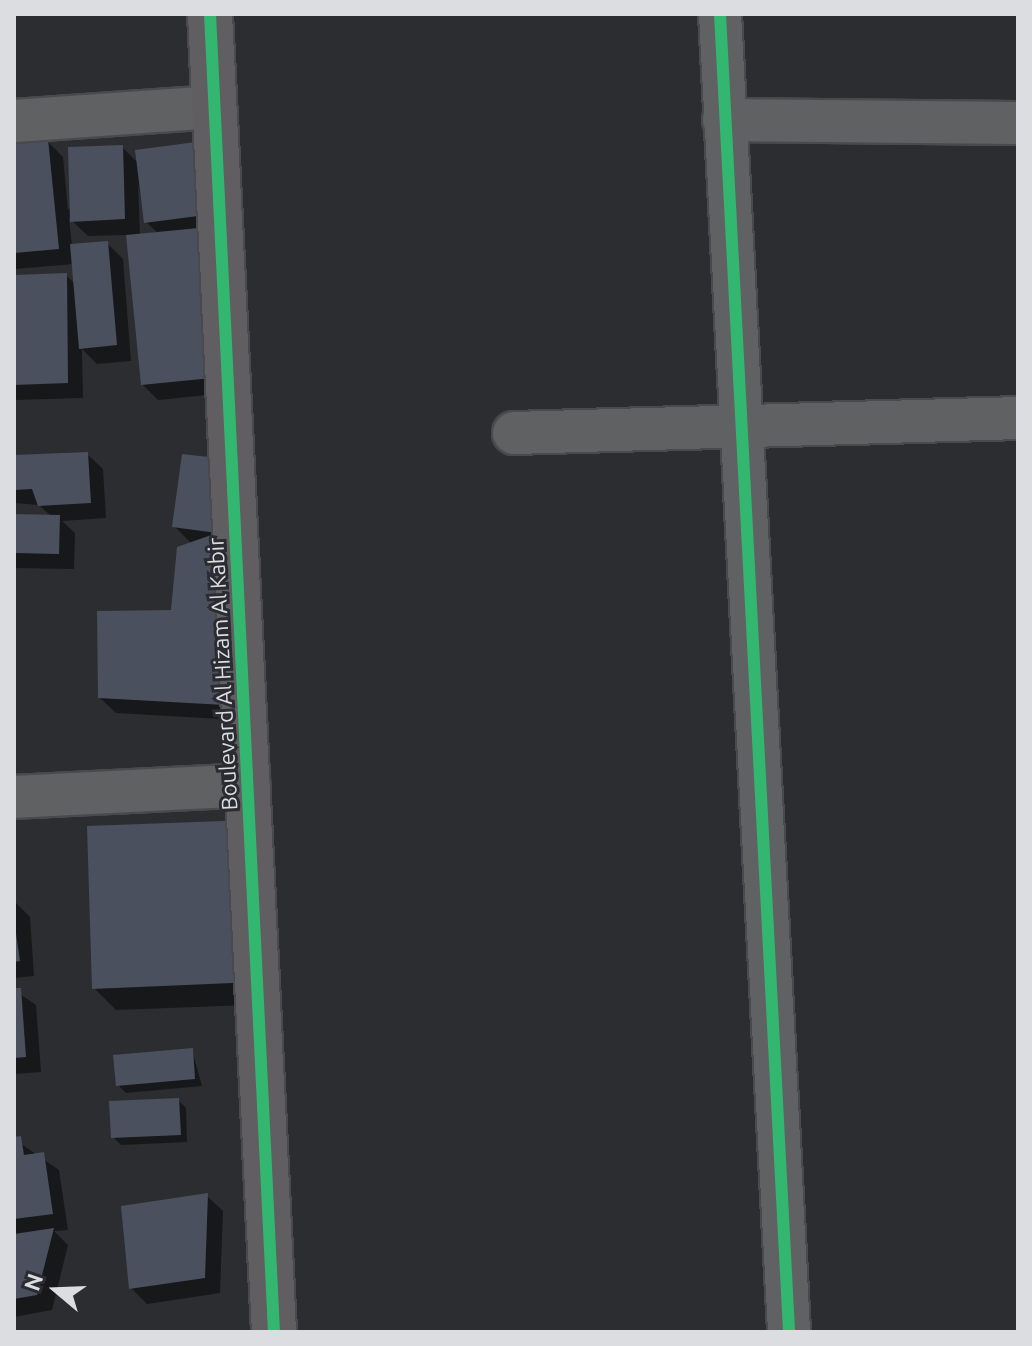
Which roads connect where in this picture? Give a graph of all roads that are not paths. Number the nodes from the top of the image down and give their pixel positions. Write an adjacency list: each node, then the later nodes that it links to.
1 (210, 14): 3 (street, Boulevard Al Hizam Al Kabir)
2 (720, 14): 4 (street)
3 (215, 107): 5 (street); 10 (street, Boulevard Al Hizam Al Kabir)
4 (724, 120): 6 (street); 8 (street)
5 (14, 121)
6 (1018, 123)
7 (1018, 418): 8 (street)
8 (740, 421): 9 (street); 13 (street)
9 (514, 433)
10 (249, 785): 11 (street); 12 (street, Boulevard Al Hizam Al Kabir)
11 (14, 797)
12 (274, 1332)
13 (789, 1332)

